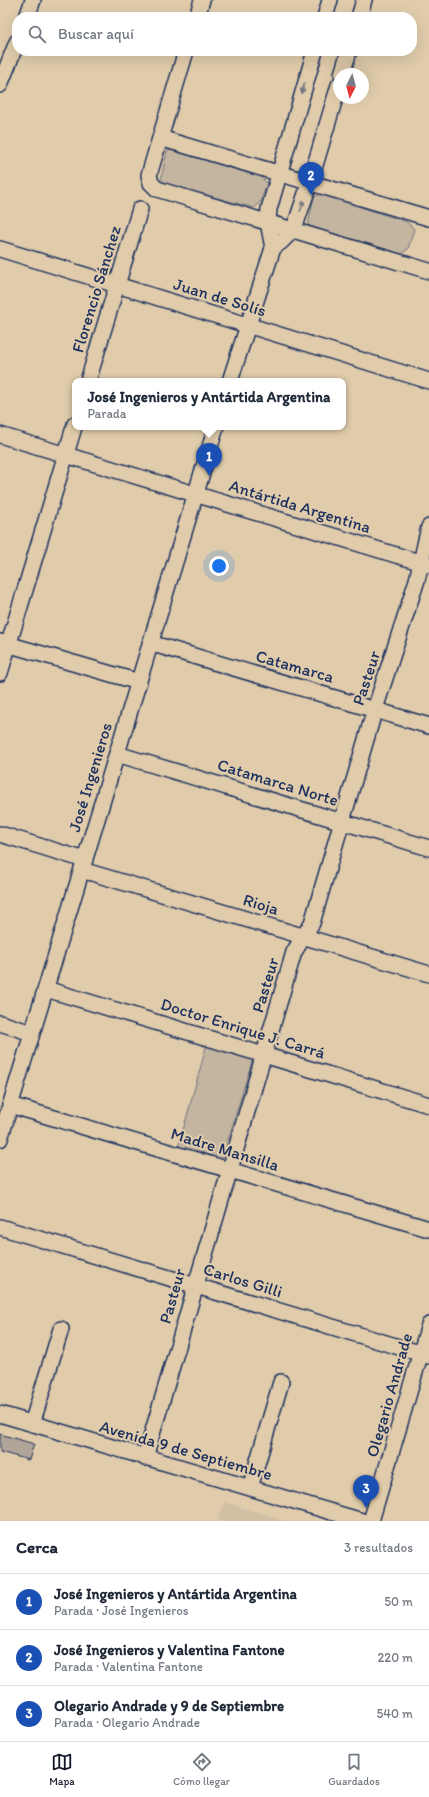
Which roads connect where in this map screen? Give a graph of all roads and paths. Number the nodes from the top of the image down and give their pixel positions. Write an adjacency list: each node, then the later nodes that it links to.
1 (33, 0): 5 (street)
2 (202, 0): 6 (street)
3 (330, 0): 7 (street)
4 (364, 0): 8 (street)
5 (29, 12)
6 (198, 12)
7 (326, 12)
8 (360, 12)
9 (12, 55): 14 (street)
10 (185, 56): 16 (street)
11 (313, 56): 17 (street, one-way to 17)
12 (347, 56): 13 (street)
13 (344, 68)
14 (0, 85)
15 (333, 104): 18 (street)
16 (160, 138): 17 (street); 21 (street)
17 (278, 172): 18 (street); 21 (street)
18 (310, 182): 20 (street); 22 (street, one-way to 18)
19 (140, 209): 26 (street, Florencio Sánchez)
20 (429, 218)
21 (268, 222): 22 (street); 23 (street)
22 (294, 229): 23 (street); 25 (street)
23 (272, 248): 27 (street)
24 (0, 249): 26 (street, Juan de Solís)
25 (429, 271)
26 (117, 285): 27 (street, Juan de Solís); 28 (street, Florencio Sánchez)
27 (247, 325): 29 (street); 30 (street, Juan de Solís)
28 (89, 378)
29 (231, 378)
30 (429, 381)
31 (73, 430): 34 (street)
32 (215, 430): 35 (street, José Ingenieros)
33 (0, 435): 34 (street, Antártida Argentina)
34 (66, 455): 35 (street, Antártida Argentina); 39 (street)
35 (196, 494): 37 (street, Antártida Argentina); 38 (street, José Ingenieros)
36 (429, 527): 37 (street, Pasteur)
37 (425, 564): 42 (street, Pasteur)
38 (150, 643): 41 (street, José Ingenieros); 42 (street, Catamarca)
39 (4, 644): 40 (street); 41 (street)
40 (0, 673)
41 (139, 682): 44 (street, José Ingenieros)
42 (375, 709): 43 (street, Catamarca); 45 (street, Pasteur)
43 (429, 726)
44 (117, 754): 45 (street, Catamarca Norte); 48 (street, José Ingenieros)
45 (342, 821): 47 (street, Catamarca Norte); 49 (street, Pasteur)
46 (0, 834): 48 (street, Rioja)
47 (429, 848)
48 (83, 865): 49 (street, Rioja); 51 (street, José Ingenieros)
49 (304, 936): 50 (street, Rioja); 54 (street, Pasteur)
50 (429, 974)
51 (46, 989): 53 (street, José Ingenieros); 54 (street, Doctor Enrique J. Carrá)
52 (0, 1023): 53 (street)
53 (32, 1033): 55 (street, José Ingenieros)
54 (264, 1054): 56 (street, Doctor Enrique J. Carrá); 58 (street, Pasteur)
55 (10, 1105): 57 (street, José Ingenieros); 58 (street, Madre Mansilla)
56 (429, 1105)
57 (0, 1139)
58 (229, 1170): 60 (street, Madre Mansilla); 61 (street, Pasteur)
59 (0, 1227): 61 (street, Carlos Gilli)
60 (429, 1229)
61 (195, 1285): 64 (street, Carlos Gilli); 68 (street, Pasteur)
62 (429, 1325): 64 (street, Olegario Andrade)
63 (62, 1329): 67 (street)
64 (425, 1355): 71 (street, Olegario Andrade)
65 (282, 1382): 69 (street)
66 (0, 1414): 67 (street, Avenida 9 de Septiembre)
67 (32, 1424): 68 (street, Avenida 9 de Septiembre)
68 (145, 1458): 69 (street, Avenida 9 de Septiembre)
69 (250, 1488): 70 (street, Avenida 9 de Septiembre)
70 (362, 1521)
71 (371, 1521)

